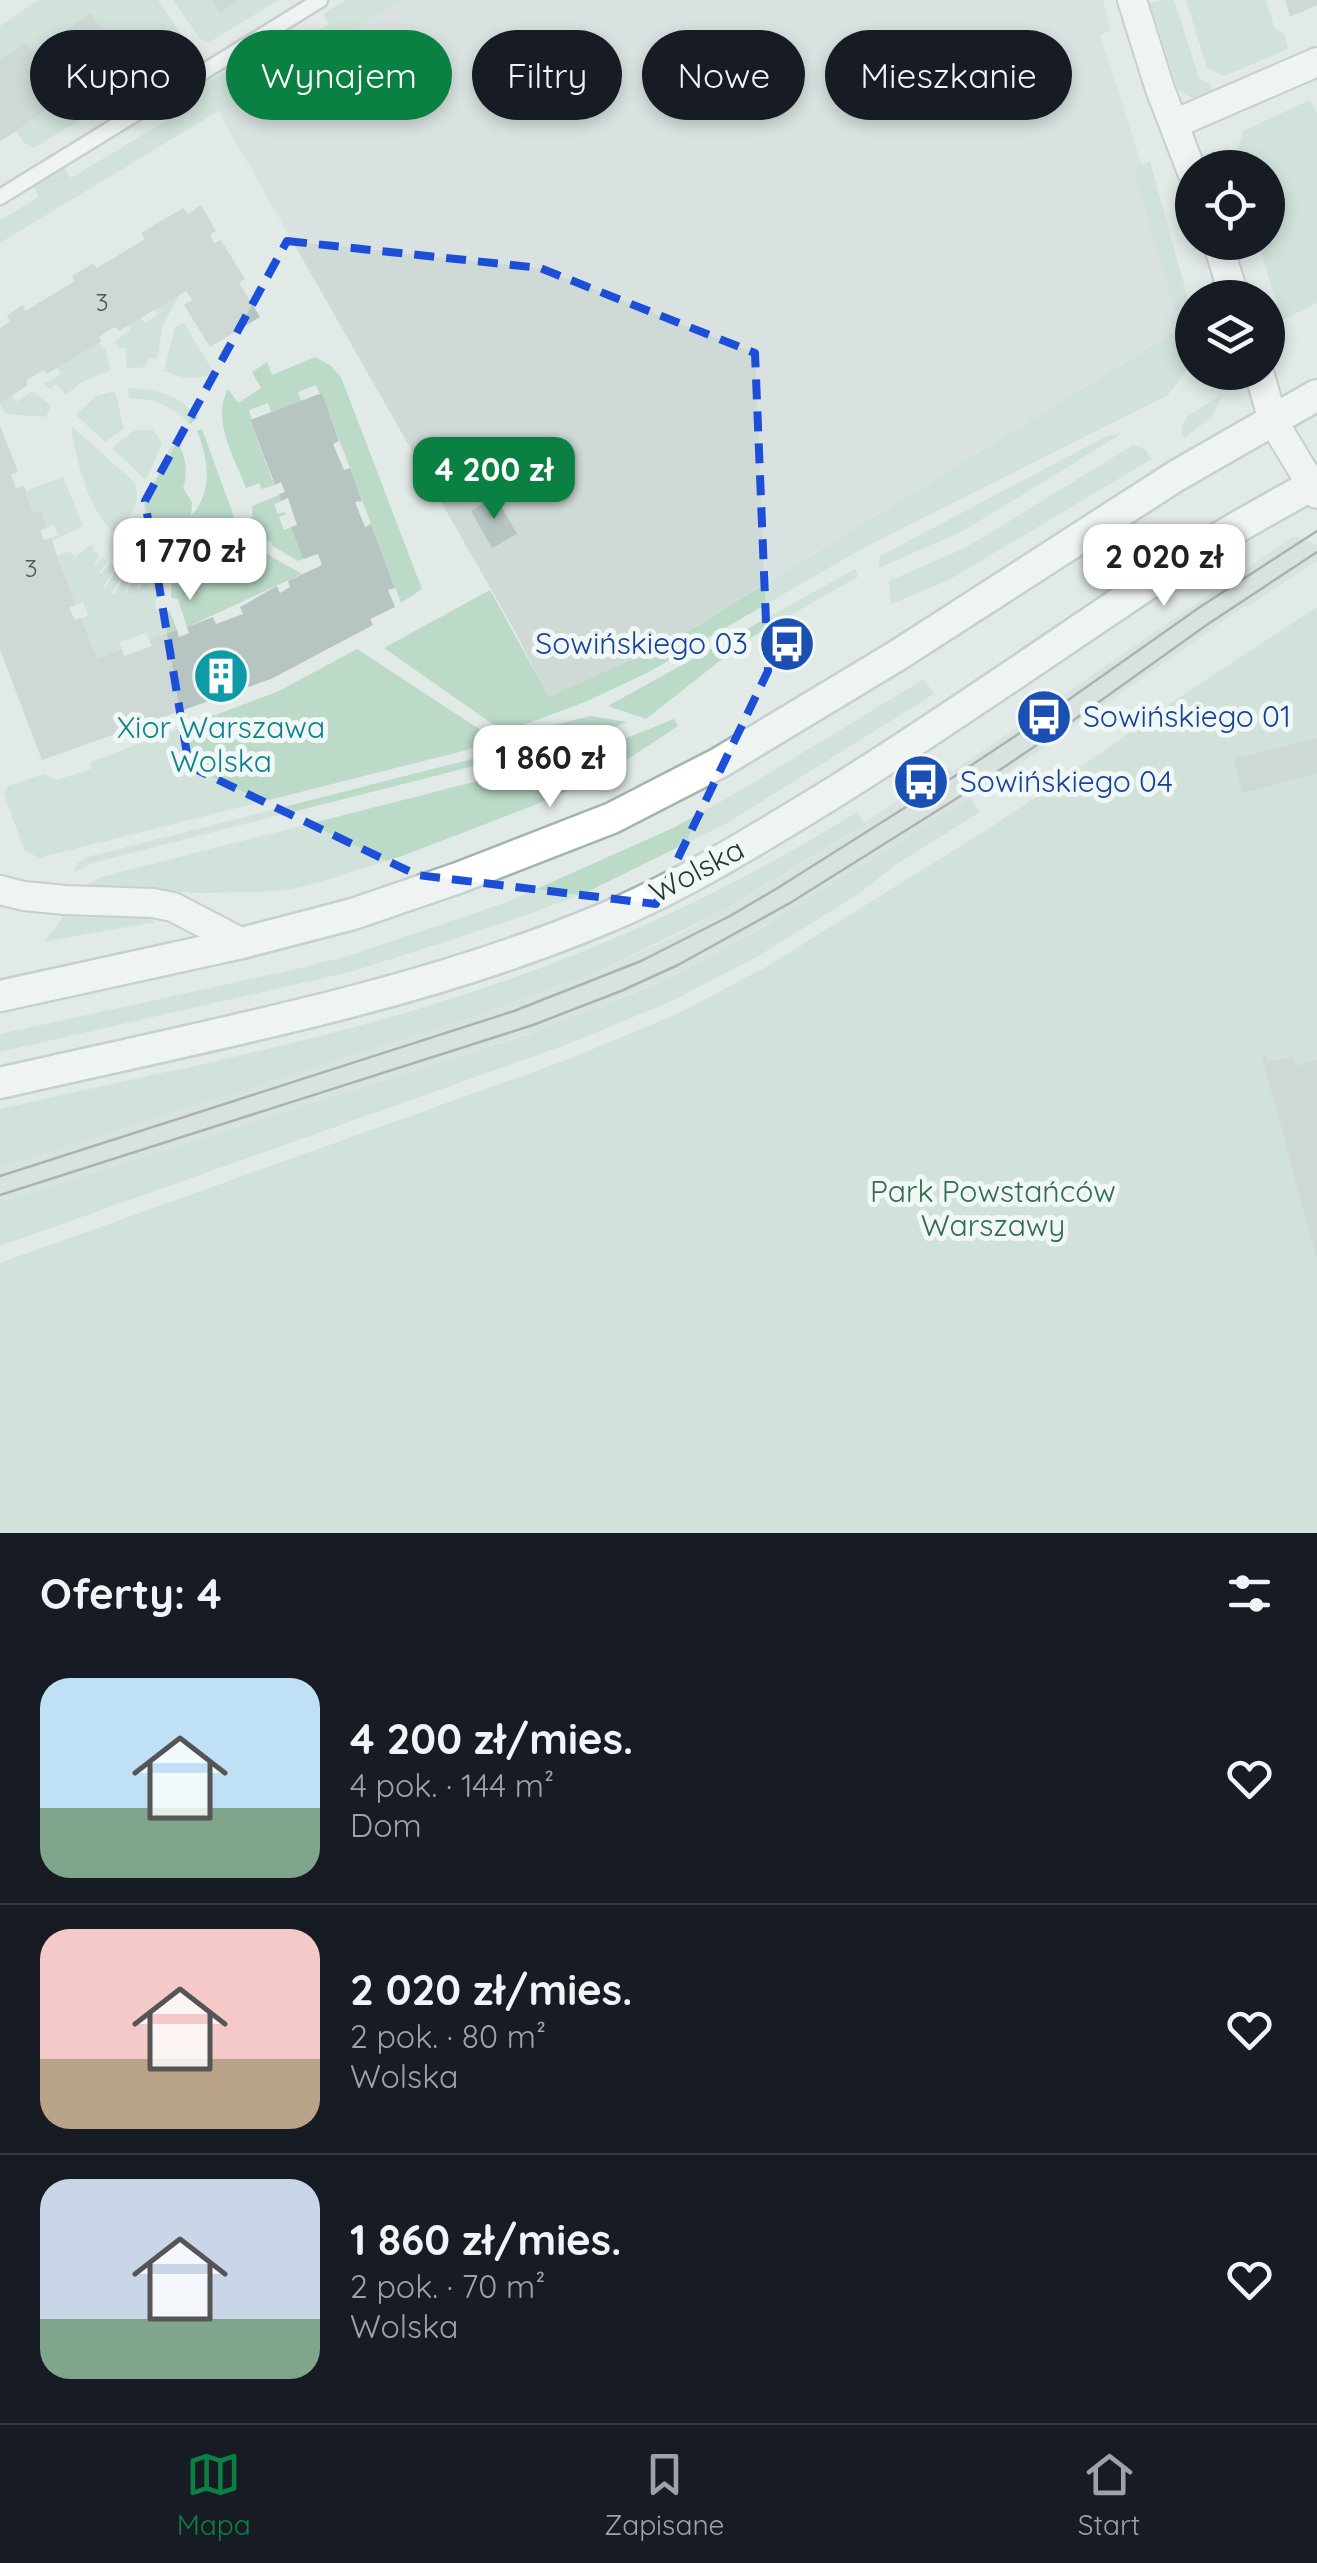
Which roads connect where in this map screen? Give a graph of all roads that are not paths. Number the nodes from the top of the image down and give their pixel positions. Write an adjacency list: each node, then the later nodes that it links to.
1 (320, 0): 6 (lane)
2 (1132, 0): 4 (street)
3 (1317, 62): 4 (street)
4 (1174, 124): 5 (street)
5 (1184, 150)
6 (0, 196)
7 (1264, 390): 9 (street)
8 (1317, 395): 9 (main road)
9 (1272, 421): 10 (street); 12 (main road)
10 (1315, 487): 14 (main road, Wolska)
11 (0, 890): 12 (street)
12 (242, 943): 13 (main road)
13 (0, 996)
14 (0, 1083)

